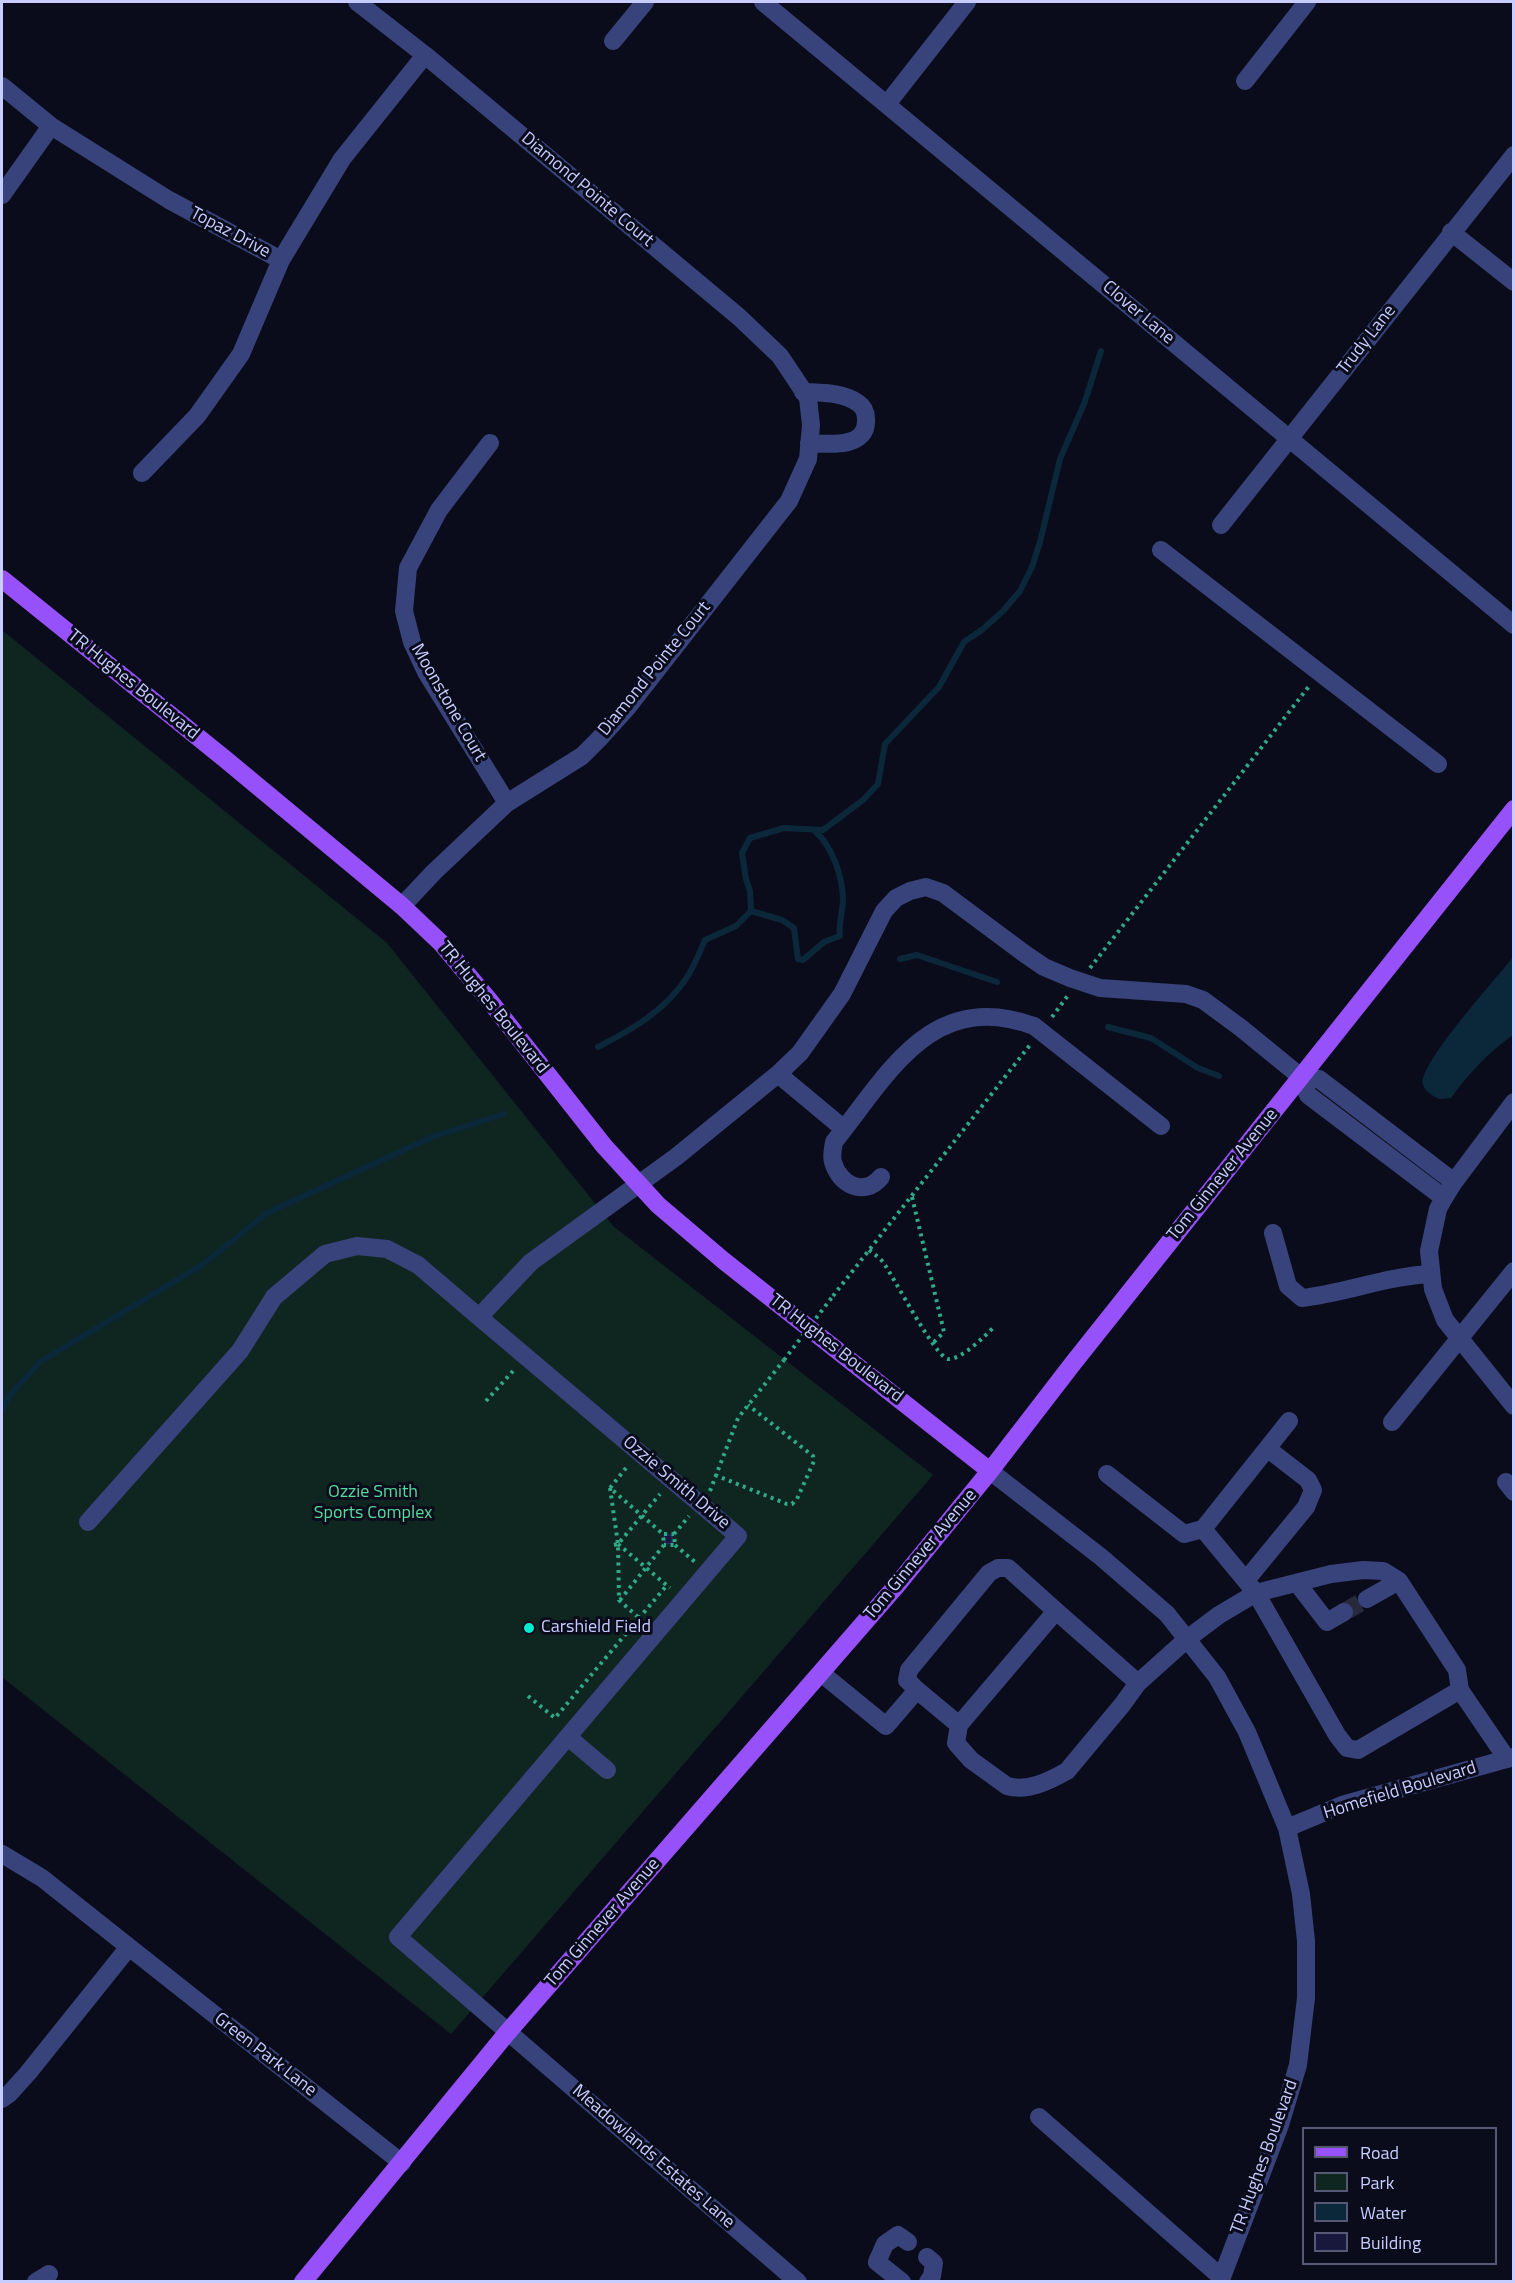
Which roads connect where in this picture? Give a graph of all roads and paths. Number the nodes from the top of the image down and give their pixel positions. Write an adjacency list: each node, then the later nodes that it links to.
1 (357, 2): 7 (street, Diamond Pointe Court)
2 (645, 2): 6 (street)
3 (763, 2): 10 (street, Clover Lane)
4 (967, 2): 10 (street)
5 (1308, 2): 8 (street)
6 (613, 41)
7 (425, 55): 15 (street, Topaz Drive); 17 (street, Diamond Pointe Court)
8 (1245, 81)
9 (2, 86): 11 (street, Topaz Drive)
10 (887, 104): 18 (street, Clover Lane)
11 (51, 126): 13 (street); 15 (street, Topaz Drive)
12 (1514, 155): 14 (street, Trudy Lane)
13 (2, 195)
14 (1451, 232): 16 (street); 18 (street, Trudy Lane)
15 (281, 260): 21 (street)
16 (1514, 282)
17 (803, 392): 20 (street, Diamond Pointe Court); 20 (street)
18 (1289, 439): 22 (street, Trudy Lane); 25 (street, Clover Lane)
19 (490, 443): 28 (street, Moonstone Court)
20 (809, 443): 28 (street, Diamond Pointe Court)
21 (142, 474)
22 (1221, 525)
23 (1161, 550): 26 (street)
24 (2, 579): 30 (main road, TR Hughes Boulevard)
25 (1514, 625)
26 (1319, 672): 27 (street); 31 (path)
27 (1438, 764)
28 (507, 803): 30 (street, Diamond Pointe Court)
29 (1514, 809): 36 (main road, Tom Ginnever Avenue)
30 (402, 906): 42 (main road, TR Hughes Boulevard)
31 (1087, 972)
32 (1072, 992): 33 (path)
33 (1049, 1020)
34 (1034, 1040): 43 (path)
35 (778, 1074): 36 (street); 39 (street); 42 (street)
36 (1301, 1077): 41 (street); 44 (street); 60 (main road, Tom Ginnever Avenue)
37 (1514, 1102): 41 (street)
38 (1161, 1126): 39 (street)
39 (844, 1129): 40 (street)
40 (880, 1177)
41 (1454, 1182): 44 (street)
42 (638, 1184): 49 (street); 60 (main road, TR Hughes Boulevard)
43 (912, 1196): 46 (path); 52 (path)
44 (1444, 1198): 48 (street)
45 (1274, 1233): 48 (street)
46 (869, 1250): 52 (path); 55 (path, bridge)
47 (1514, 1271): 51 (street)
48 (1431, 1274): 51 (street)
49 (479, 1317): 71 (street); 99 (street, Ozzie Smith Drive)
50 (994, 1328): 52 (path)
51 (1460, 1339): 56 (street); 58 (street)
52 (933, 1343)
53 (520, 1377): 54 (path)
54 (486, 1401)
55 (748, 1405): 63 (path); 63 (path)
56 (1514, 1406)
57 (1288, 1421): 59 (street)
58 (1392, 1422)
59 (1268, 1449): 72 (street); 85 (street)
60 (990, 1471): 92 (street, TR Hughes Boulevard); 93 (main road, Tom Ginnever Avenue)
61 (634, 1474): 64 (path)
62 (1107, 1474): 72 (street)
63 (715, 1475): 67 (path)
64 (609, 1488): 70 (path); 75 (path)
65 (651, 1488): 68 (path)
66 (663, 1491): 68 (path)
67 (708, 1494)
68 (659, 1495): 70 (path)
69 (684, 1508): 74 (path)
70 (642, 1516): 73 (path); 75 (path)
71 (88, 1522)
72 (1203, 1529): 85 (street)
73 (663, 1534): 74 (path); 76 (path)
74 (674, 1534): 77 (path)
75 (616, 1545): 80 (path); 88 (path)
76 (664, 1545): 77 (path); 80 (path)
77 (675, 1545): 79 (path)
78 (702, 1553): 79 (path)
79 (695, 1562): 81 (path)
80 (646, 1568): 84 (path); 88 (path)
81 (687, 1571)
82 (1399, 1581): 83 (street); 87 (street); 96 (street)
83 (1297, 1583): 85 (street); 90 (street)
84 (667, 1585): 86 (path); 91 (path)
85 (1252, 1586): 92 (street); 96 (street)
86 (672, 1590)
87 (1367, 1599)
88 (619, 1600): 91 (path)
89 (1056, 1611): 94 (street); 95 (street); 98 (street)
90 (1344, 1612)
91 (639, 1618): 97 (path)
92 (1187, 1639): 94 (street); 102 (street, TR Hughes Boulevard)
93 (821, 1673): 95 (street); 105 (main road, Tom Ginnever Avenue)
94 (1138, 1683): 98 (street)
95 (917, 1690): 98 (street)
96 (1460, 1690): 100 (street)
97 (528, 1696)
98 (959, 1725)
99 (568, 1737): 101 (street); 105 (street, Ozzie Smith Drive)
100 (1510, 1758): 102 (street, Homefield Boulevard)
101 (607, 1770)
102 (1287, 1828): 111 (street, TR Hughes Boulevard)
103 (2, 1854): 104 (street, Green Park Lane)
104 (129, 1947): 106 (street); 108 (street, Green Park Lane)
105 (507, 2033): 108 (main road, Tom Ginnever Avenue); 114 (street, Meadowlands Estates Lane)
106 (2, 2099)
107 (1039, 2117): 111 (street)
108 (402, 2163): 113 (main road, Tom Ginnever Avenue)
109 (908, 2242): 112 (street)
110 (927, 2257): 115 (street)
111 (1221, 2279)
112 (897, 2280)
113 (303, 2282)
114 (798, 2282)
115 (928, 2282)

